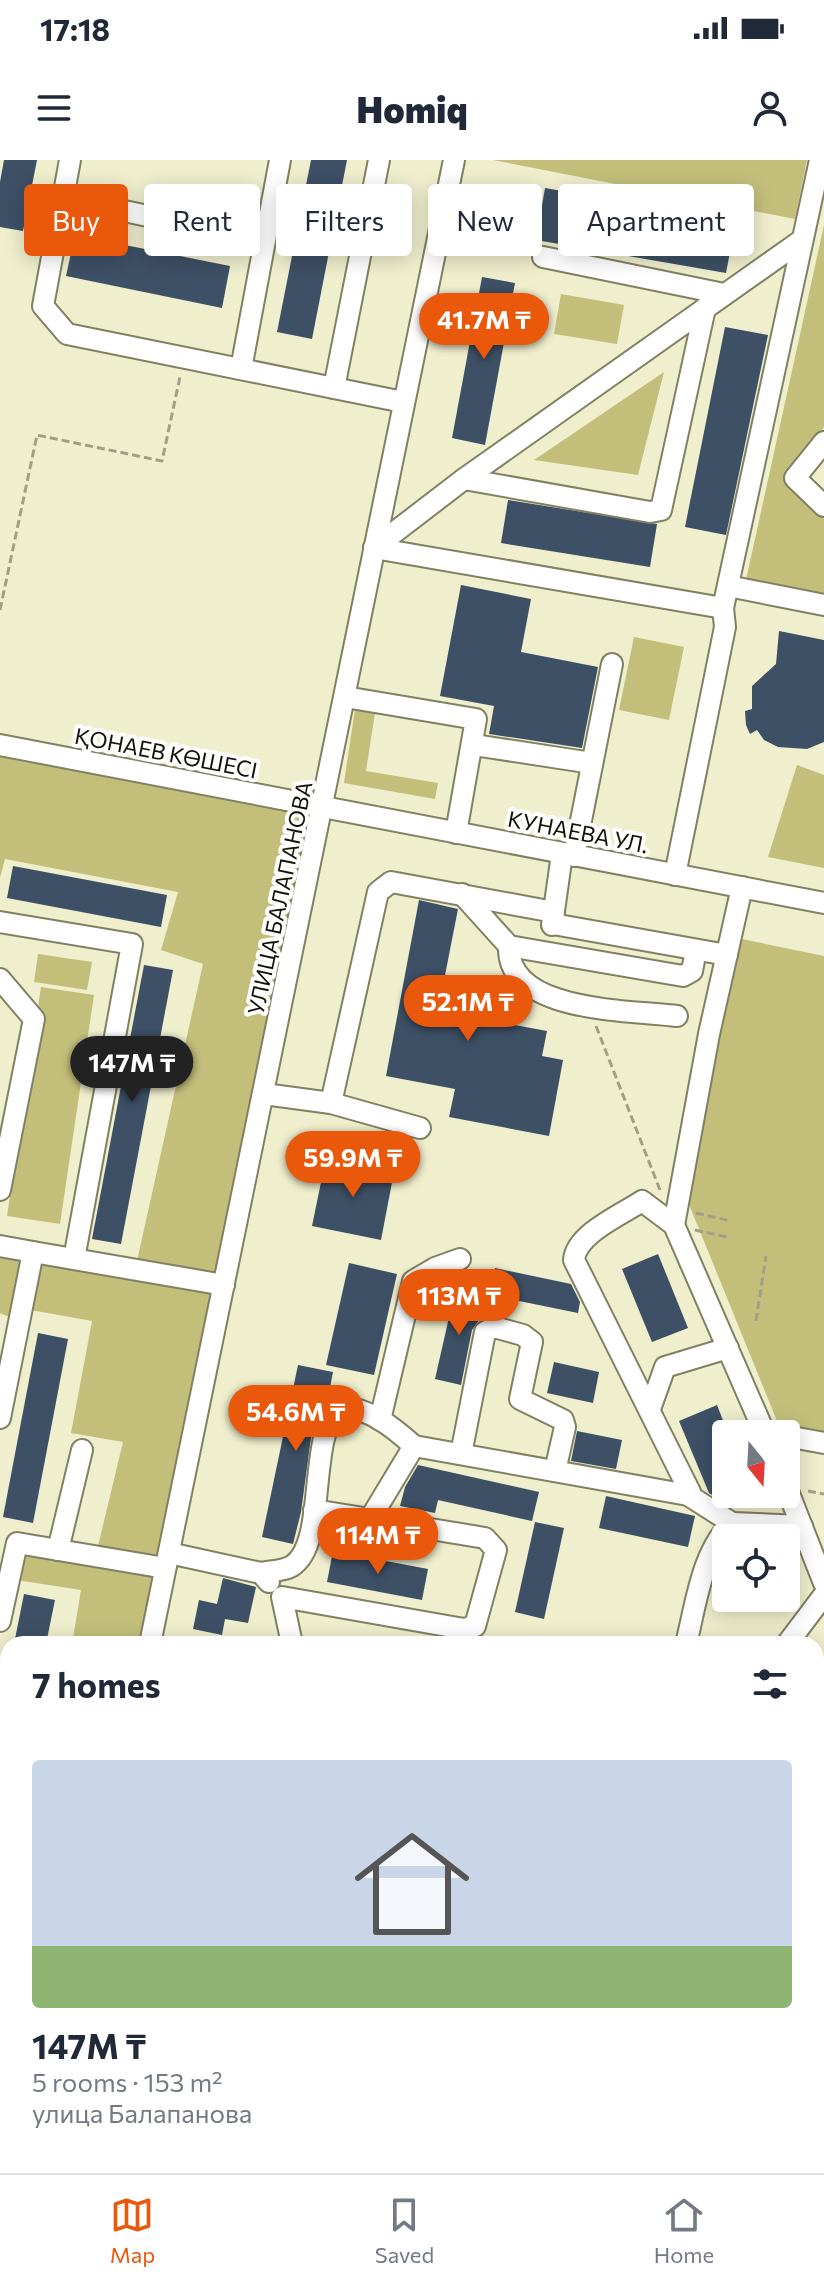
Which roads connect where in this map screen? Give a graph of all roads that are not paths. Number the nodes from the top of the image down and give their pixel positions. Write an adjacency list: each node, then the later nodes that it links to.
1 (70, 160): 6 (street)
2 (280, 160): 10 (street)
3 (379, 160): 16 (street)
4 (454, 160): 17 (street, УЛИЦА БАЛАПАНОВА)
5 (820, 160): 7 (street)
6 (66, 184)
7 (819, 187): 9 (street)
8 (128, 212): 10 (street)
9 (802, 240): 13 (street); 22 (street)
10 (265, 241): 15 (street)
11 (52, 256): 15 (street)
12 (543, 257): 13 (street)
13 (724, 294): 14 (street)
14 (705, 308): 19 (street); 19 (street)
15 (241, 369): 16 (street)
16 (334, 388): 17 (street)
17 (403, 402): 21 (street, УЛИЦА БАЛАПАНОВА)
18 (824, 442): 20 (street)
19 (464, 479): 21 (street)
20 (824, 506)
21 (374, 548): 24 (street); 26 (street, УЛИЦА БАЛАПАНОВА)
22 (728, 586): 23 (street); 24 (street)
23 (824, 605)
24 (723, 608): 33 (street)
25 (612, 664): 29 (street)
26 (345, 697): 28 (street); 30 (street, УЛИЦА БАЛАПАНОВА)
27 (0, 745): 30 (street, ҚОНАЕВ КӨШЕСІ)
28 (474, 745): 29 (street); 31 (street)
29 (592, 763): 32 (street)
30 (323, 808): 31 (street, КУНАЕВА УЛ.); 45 (street, УЛИЦА БАЛАПАНОВА)
31 (456, 833): 32 (street, КУНАЕВА УЛ.)
32 (568, 855): 33 (street, КУНАЕВА УЛ.); 37 (street)
33 (675, 875): 34 (street, КУНАЕВА УЛ.)
34 (742, 887): 36 (street, КУНАЕВА УЛ.); 42 (street)
35 (462, 894): 37 (street); 39 (street); 46 (street)
36 (824, 903)
37 (553, 918): 40 (street); 41 (street)
38 (0, 922): 52 (street)
39 (509, 946): 41 (street); 44 (street)
40 (696, 950): 41 (street); 42 (street)
41 (549, 952)
42 (727, 955): 49 (street)
43 (0, 979): 48 (street)
44 (677, 1016)
45 (264, 1094): 46 (street); 54 (street, УЛИЦА БАЛАПАНОВА)
46 (331, 1103): 47 (street)
47 (420, 1128)
48 (0, 1190)
49 (671, 1210): 56 (street); 57 (street)
50 (0, 1246): 51 (street)
51 (33, 1252): 52 (street); 55 (street)
52 (74, 1259): 54 (street)
53 (460, 1259): 59 (street)
54 (224, 1285): 75 (street, УЛИЦА БАЛАПАНОВА)
55 (8, 1328): 58 (street)
56 (728, 1348): 57 (street); 60 (street)
57 (650, 1409): 67 (street)
58 (0, 1418)
59 (380, 1420): 63 (street); 69 (street)
60 (763, 1420)
61 (800, 1439): 62 (street)
62 (824, 1443)
63 (414, 1446): 65 (street); 70 (street)
64 (82, 1450): 73 (street)
65 (461, 1454): 66 (street); 66 (street)
66 (555, 1471): 67 (street)
67 (688, 1495): 71 (street)
68 (795, 1508): 72 (street)
69 (314, 1510): 70 (street); 76 (street)
70 (370, 1519): 79 (street)
71 (732, 1523): 72 (street); 83 (street)
72 (802, 1526): 77 (street)
73 (58, 1550): 74 (street); 75 (street)
74 (7, 1555): 80 (street)
75 (167, 1560): 76 (street); 81 (street, УЛИЦА БАЛАПАНОВА)
76 (261, 1573): 79 (street)
77 (824, 1583)
78 (824, 1595): 84 (street)
79 (282, 1597): 82 (street)
80 (0, 1618)
81 (152, 1636)
82 (290, 1636)
83 (688, 1636)
84 (793, 1636)

